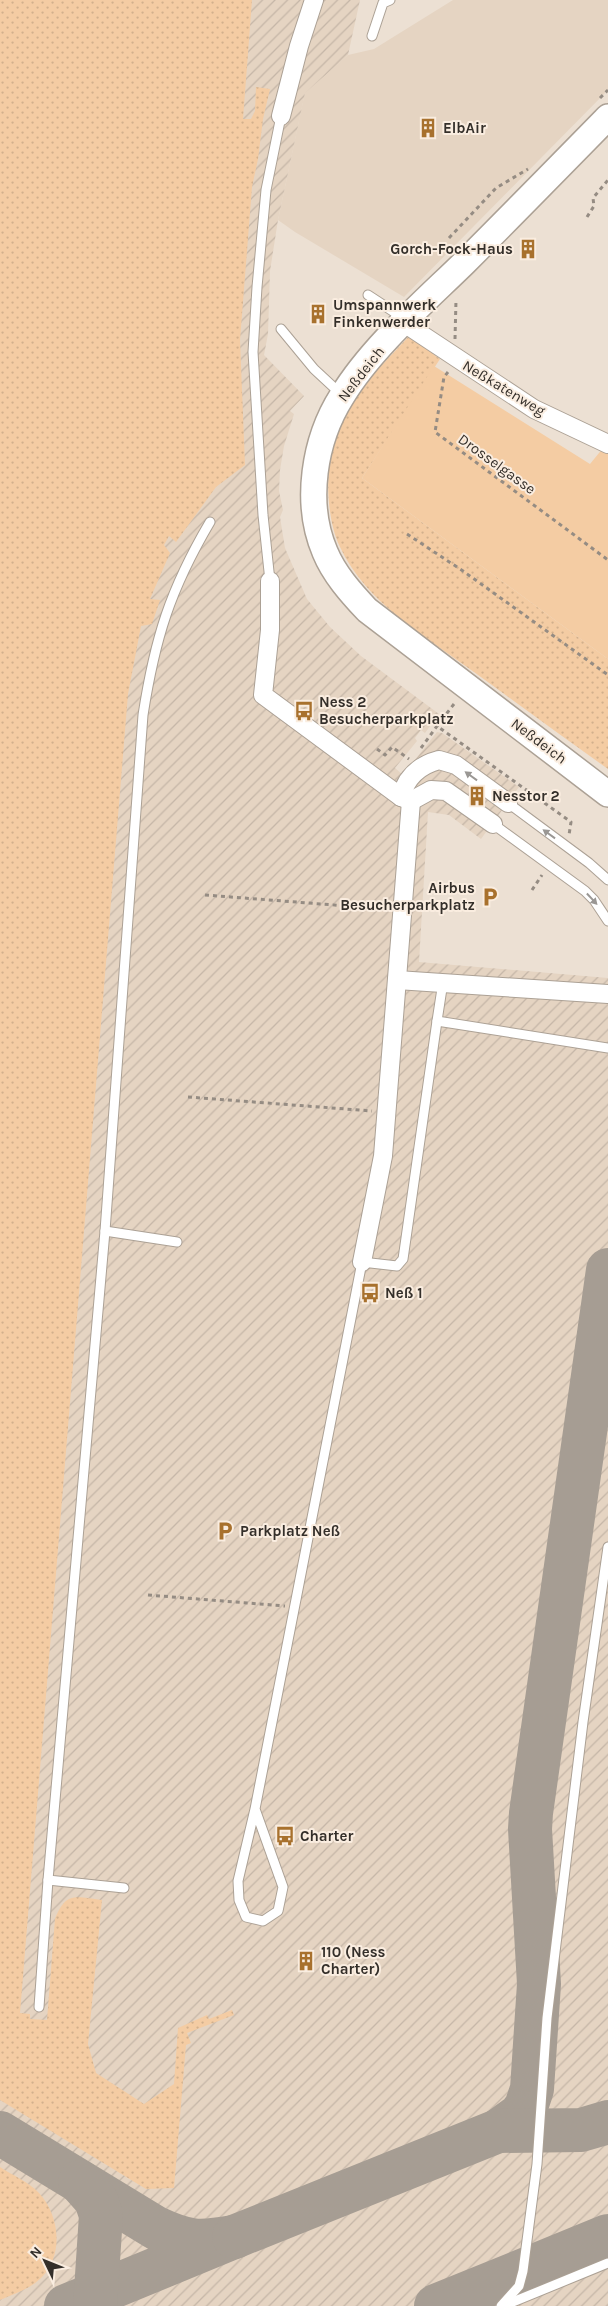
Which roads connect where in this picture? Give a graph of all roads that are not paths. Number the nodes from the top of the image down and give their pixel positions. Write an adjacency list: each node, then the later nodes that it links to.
1 (314, 0): 5 (street)
2 (390, 0): 3 (lane)
3 (372, 36)
4 (601, 110): 7 (street, Neßdeich)
5 (281, 116): 12 (lane)
6 (368, 295): 7 (lane)
7 (404, 323): 9 (street, Neßdeich); 10 (street, Neßkatenweg)
8 (281, 329): 9 (lane)
9 (342, 395): 13 (street, Neßdeich)
10 (608, 444)
11 (210, 522): 24 (lane)
12 (270, 581): 14 (street)
13 (608, 794)
14 (406, 799): 15 (street, one-way to 14); 16 (street); 19 (street)
15 (508, 803): 17 (lane, one-way to 15)
16 (493, 824): 18 (lane, one-way to 18)
17 (608, 880)
18 (608, 920)
19 (398, 980): 20 (street); 26 (street)
20 (443, 982): 21 (street); 22 (lane)
21 (608, 994)
22 (437, 1021): 23 (lane); 26 (lane)
23 (608, 1048)
24 (104, 1231): 25 (lane); 29 (lane)
25 (177, 1242)
26 (362, 1262): 28 (lane)
27 (608, 1547): 33 (lane)
28 (255, 1809): 28 (lane)
29 (48, 1880): 30 (lane); 31 (lane)
30 (124, 1888)
31 (38, 2007)
32 (608, 2263): 33 (lane)
33 (502, 2306)

